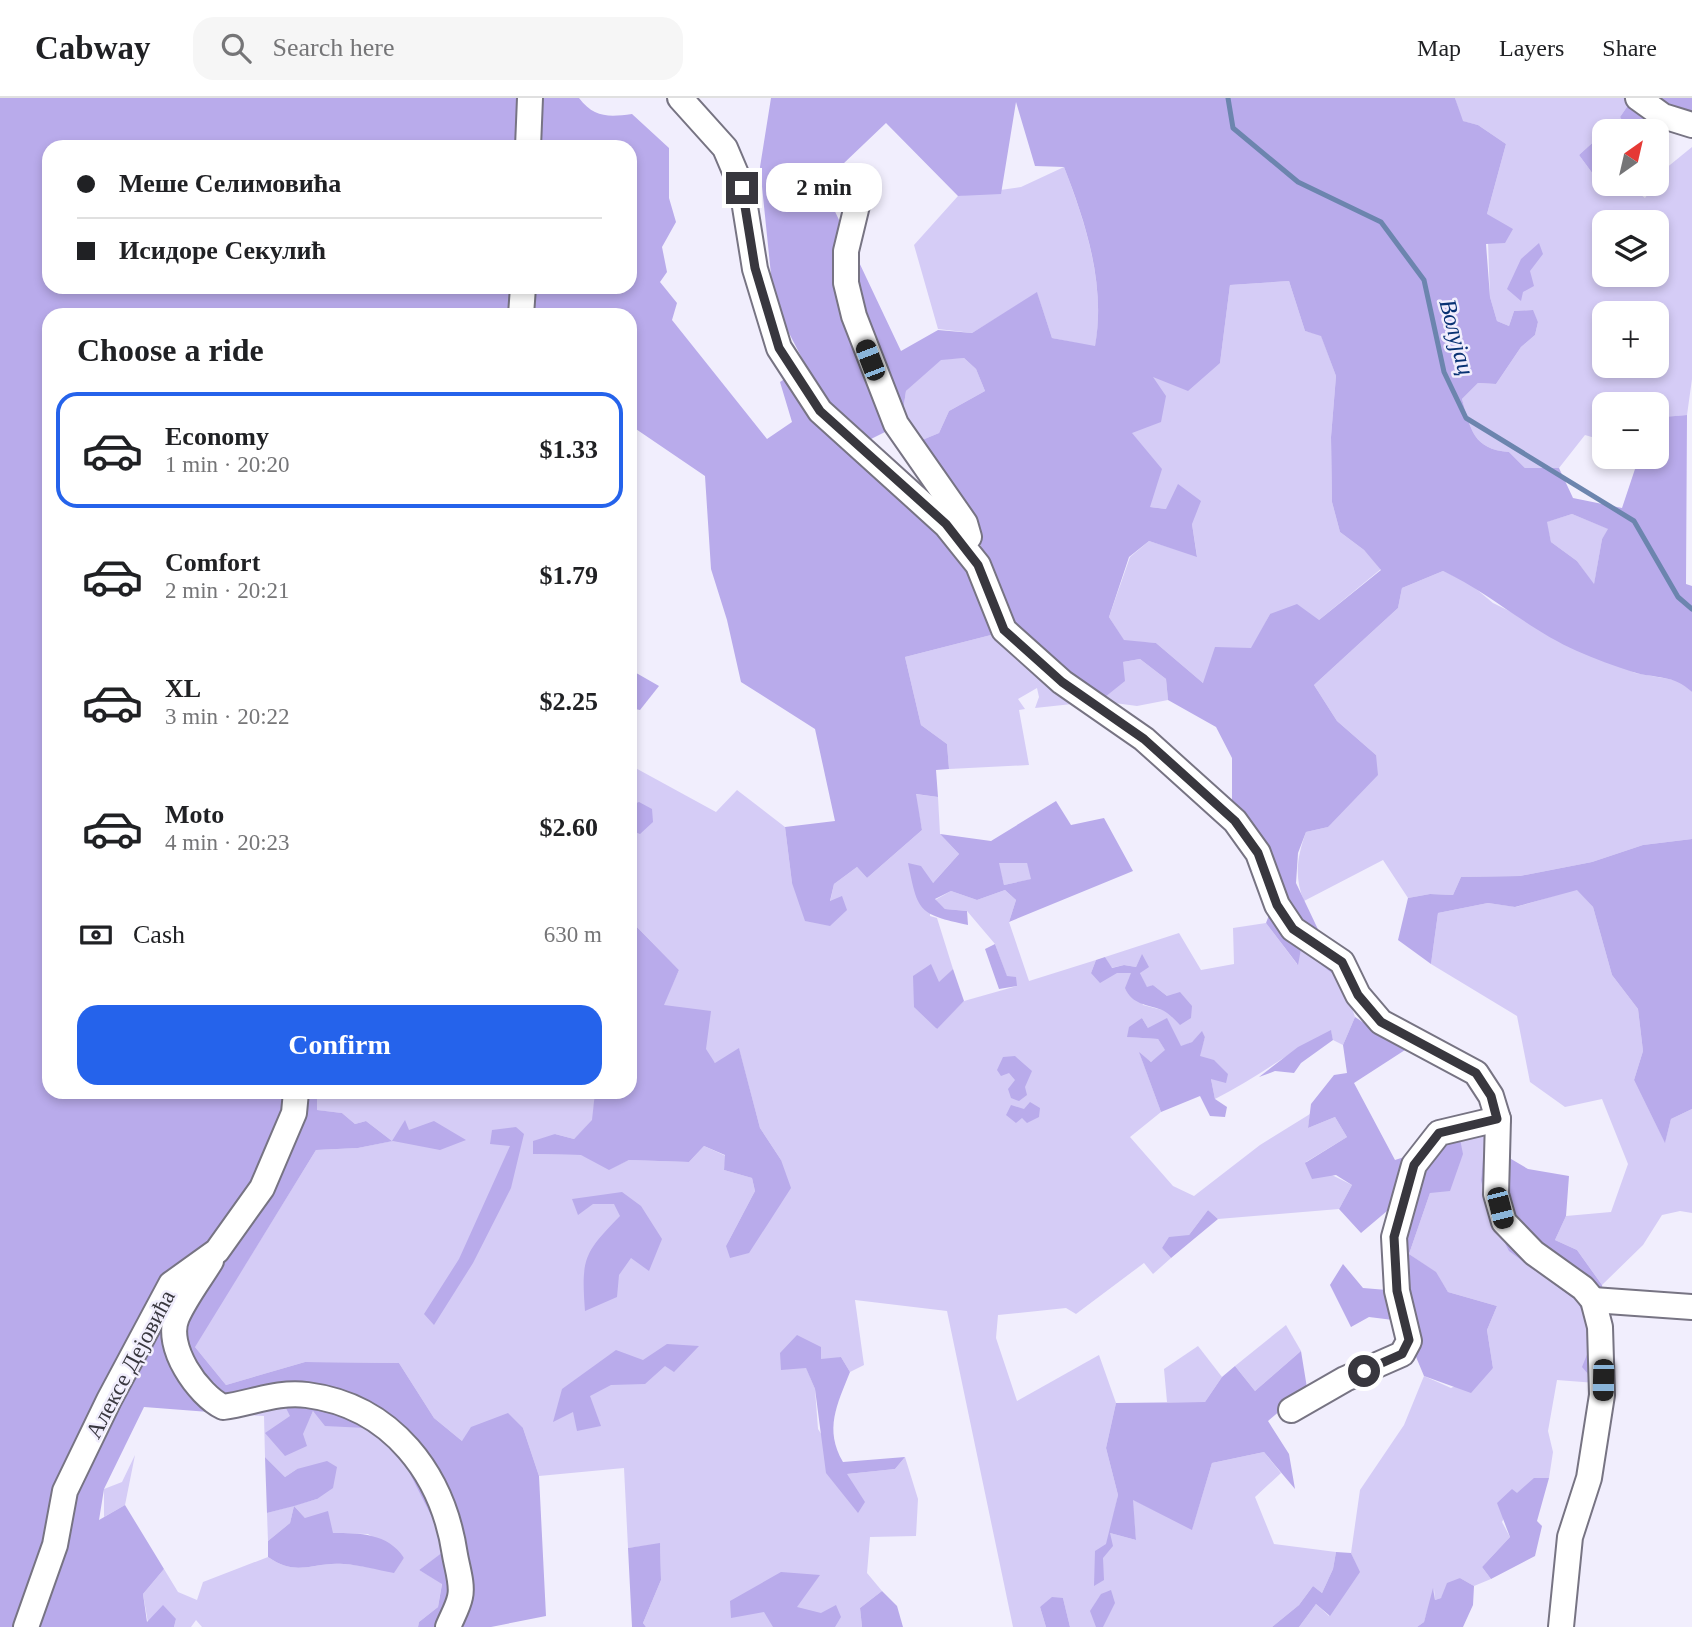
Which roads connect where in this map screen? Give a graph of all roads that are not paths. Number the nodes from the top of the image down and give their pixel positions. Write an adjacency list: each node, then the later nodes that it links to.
1 (530, 98): 5 (street)
2 (680, 98): 7 (street)
3 (1638, 98): 4 (street)
4 (1692, 125)
5 (528, 140)
6 (861, 189): 7 (street)
7 (978, 565): 9 (street)
8 (295, 1099): 10 (street, Алексе Дејовића)
9 (1497, 1119): 11 (street); 13 (street)
10 (218, 1251): 14 (street, Алексе Дејовића); 15 (street)
11 (1593, 1300): 12 (street); 16 (street)
12 (1692, 1307)
13 (1291, 1410)
14 (26, 1627)
15 (448, 1627)
16 (1561, 1627)

